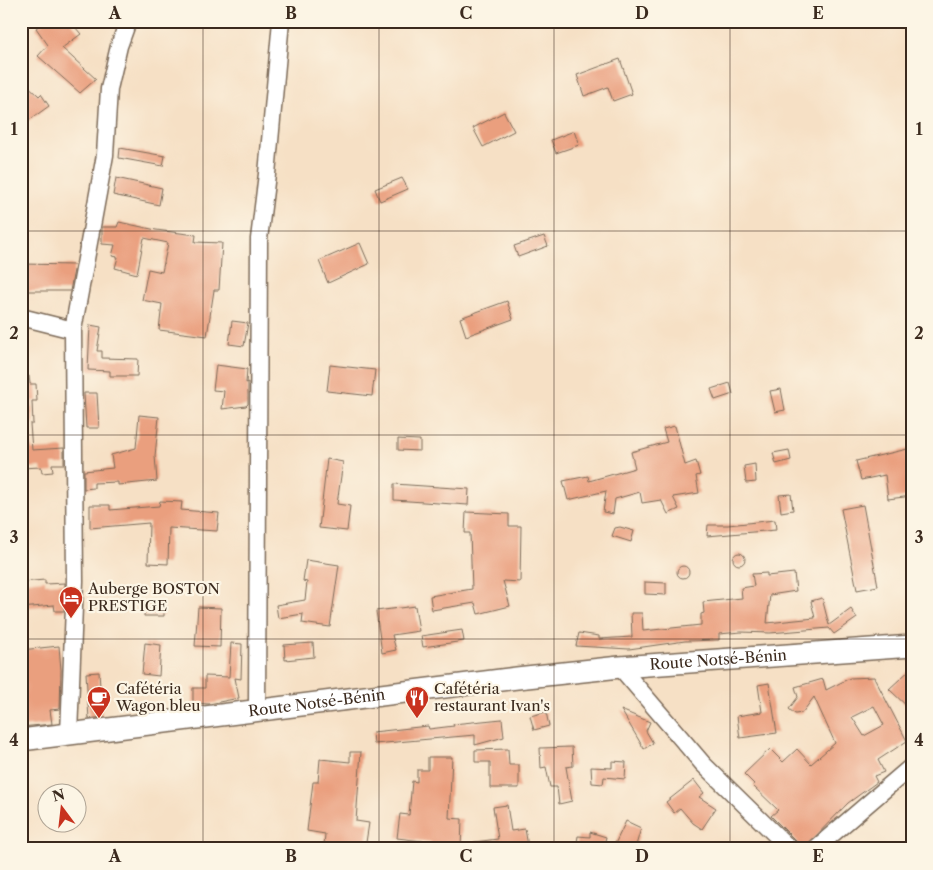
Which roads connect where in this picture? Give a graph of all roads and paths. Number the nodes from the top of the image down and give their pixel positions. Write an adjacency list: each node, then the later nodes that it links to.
1 (128, 21): 4 (street)
2 (281, 21): 7 (street)
3 (21, 317): 4 (street)
4 (73, 330): 8 (street)
5 (912, 646): 6 (main road, Route Notsé-Bénin)
6 (620, 667): 7 (main road, Route Notsé-Bénin); 11 (street)
7 (257, 710): 8 (main road, Route Notsé-Bénin)
8 (69, 734): 9 (main road, Route Notsé-Bénin)
9 (21, 740)
10 (912, 766): 12 (street)
11 (790, 849)
12 (816, 849)

